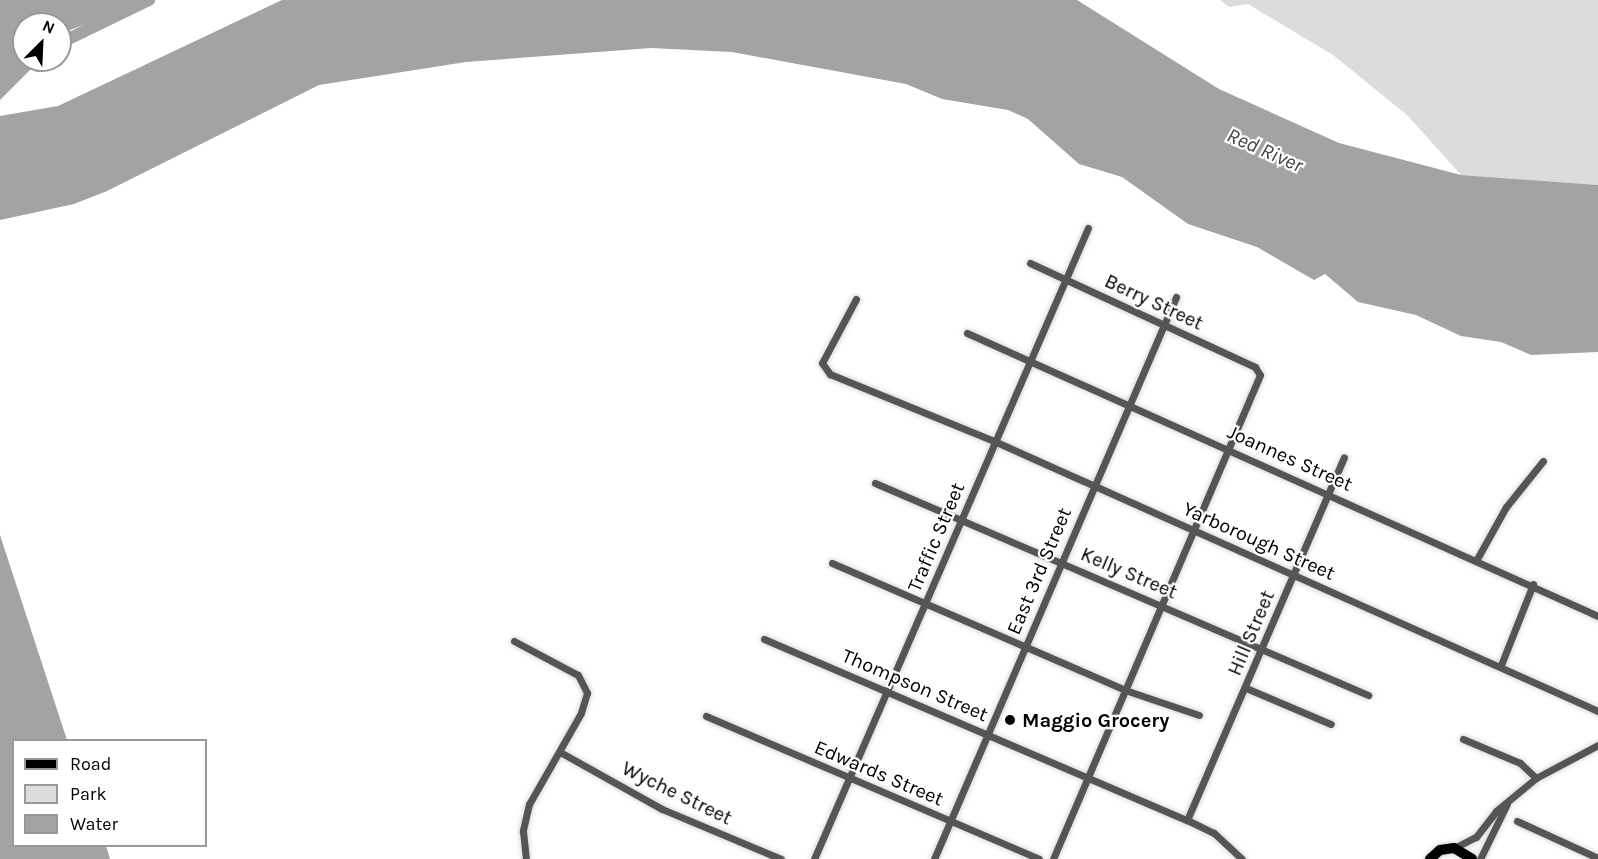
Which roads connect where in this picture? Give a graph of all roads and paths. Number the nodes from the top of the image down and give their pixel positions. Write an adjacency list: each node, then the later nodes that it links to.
1 (1088, 228): 3 (street, Traffic Street)
2 (1030, 263): 3 (street, Berry Street)
3 (1065, 279): 6 (street, Berry Street); 8 (street, Traffic Street)
4 (1176, 297): 6 (street, East 3rd Street)
5 (856, 299): 10 (street, Yarborough Street)
6 (1163, 325): 9 (street, East 3rd Street); 11 (street, Berry Street)
7 (967, 333): 8 (street, Joannes Street)
8 (1029, 360): 9 (street, Joannes Street); 10 (street, Traffic Street)
9 (1128, 404): 11 (street, Joannes Street); 15 (street, East 3rd Street)
10 (994, 441): 15 (street, Yarborough Street); 17 (street, Traffic Street)
11 (1228, 449): 16 (street, Joannes Street); 18 (street)
12 (1344, 459): 16 (street, Hill Street)
13 (1543, 461): 19 (street)
14 (875, 483): 17 (street, Kelly Street)
15 (1093, 486): 18 (street, Yarborough Street); 20 (street, East 3rd Street)
16 (1328, 493): 19 (street, Joannes Street); 22 (street, Hill Street)
17 (961, 520): 20 (street, Kelly Street); 24 (street, Traffic Street)
18 (1194, 531): 22 (street, Yarborough Street); 25 (street)
19 (1477, 559): 23 (street, Joannes Street)
20 (1060, 562): 25 (street, Kelly Street); 29 (street, East 3rd Street)
21 (832, 563): 24 (street)
22 (1294, 575): 30 (street, Hill Street); 31 (street, Yarborough Street)
23 (1533, 584): 26 (street, Joannes Street); 31 (street)
24 (924, 606): 29 (street); 34 (street, Traffic Street)
25 (1162, 606): 30 (street, Kelly Street); 33 (street)
26 (1598, 616)
27 (764, 639): 34 (street, Thompson Street)
28 (514, 641): 43 (street)
29 (1024, 648): 33 (street); 40 (street, East 3rd Street)
30 (1263, 649): 32 (street, Hill Street); 35 (street, Kelly Street)
31 (1502, 665): 36 (street, Yarborough Street)
32 (1246, 688): 39 (street); 48 (street, Hill Street)
33 (1125, 690): 37 (street); 44 (street)
34 (887, 691): 40 (street, Thompson Street); 46 (street, Traffic Street)
35 (1368, 695)
36 (1598, 711)
37 (1199, 715)
38 (706, 716): 46 (street, Edwards Street)
39 (1331, 724)
40 (987, 733): 44 (street, Thompson Street); 49 (street, East 3rd Street)
41 (1463, 739): 45 (street)
42 (1598, 745): 45 (street)
43 (560, 752): 54 (street); 55 (street, Wyche Street)
44 (1088, 777): 48 (street, Thompson Street); 59 (street)
45 (1536, 778): 47 (street)
46 (849, 779): 49 (street, Edwards Street); 56 (street, Traffic Street)
47 (1508, 804): 51 (street); 62 (street)
48 (1187, 820): 60 (street, Thompson Street)
49 (950, 821): 57 (street, East 3rd Street); 58 (street, Edwards Street)
50 (1517, 821): 53 (street)
51 (1454, 848): 52 (main road); 61 (main road)
52 (1429, 858)
53 (1598, 858)
54 (526, 859)
55 (781, 859)
56 (814, 859)
57 (934, 859)
58 (1039, 859)
59 (1053, 859)
60 (1242, 859)
61 (1472, 859)
62 (1480, 859)

